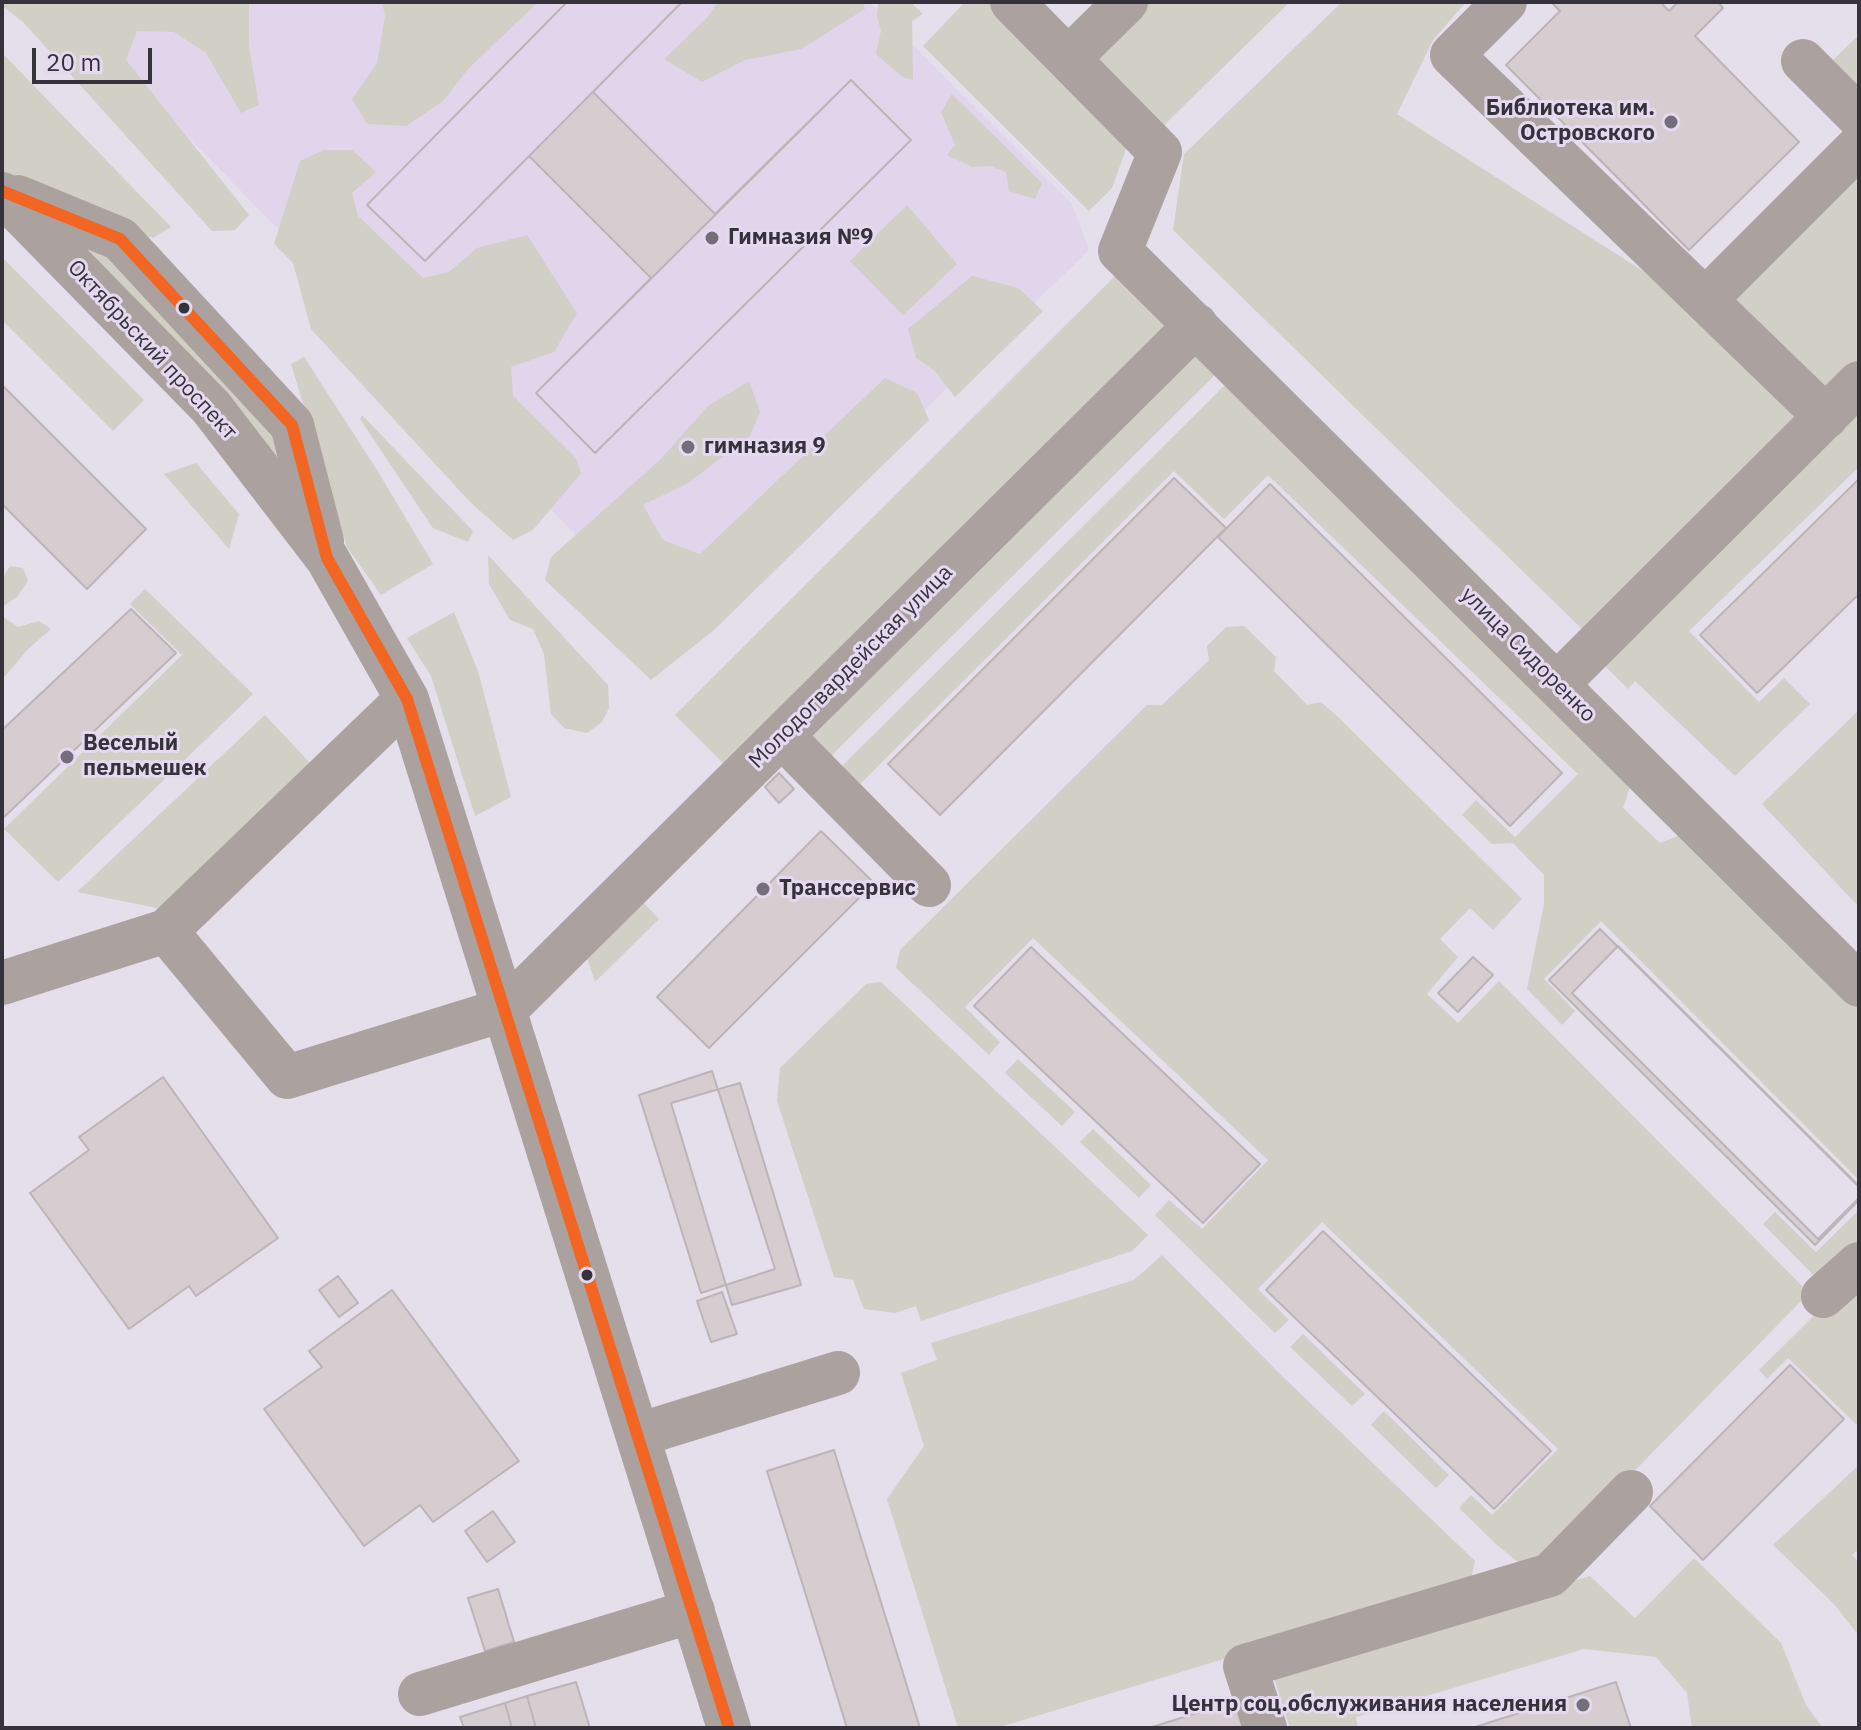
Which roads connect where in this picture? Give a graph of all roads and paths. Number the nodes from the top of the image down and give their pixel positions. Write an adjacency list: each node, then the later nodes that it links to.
1 (1012, 2): 4 (street)
2 (1126, 2): 4 (street)
3 (1505, 2): 9 (street)
4 (1069, 58): 10 (street, улица Сидоренко)
5 (1803, 61): 6 (street)
6 (1859, 117)
7 (1859, 146): 9 (street)
8 (2, 192): 14 (street, Октябрьский проспект)
9 (1705, 300): 12 (street)
10 (1196, 325): 13 (street, улица Сидоренко); 15 (street, Молодогвардейская улица)
11 (1859, 383): 12 (street)
12 (1826, 417): 13 (street)
13 (1557, 684): 19 (street, улица Сидоренко)
14 (407, 699): 17 (street); 20 (street, Октябрьский проспект)
15 (782, 736): 16 (street); 20 (street, Молодогвардейская улица)
16 (929, 885)
17 (166, 931): 18 (street); 20 (street)
18 (2, 983)
19 (1859, 985)
20 (506, 1009): 24 (street, Октябрьский проспект)
21 (1859, 1264): 22 (street)
22 (1823, 1296)
23 (838, 1373): 24 (street)
24 (638, 1435): 26 (street, Октябрьский проспект)
25 (1631, 1492): 29 (street)
26 (693, 1611): 27 (street); 28 (street, Октябрьский проспект)
27 (420, 1694)
28 (729, 1728)
29 (1265, 1728)

